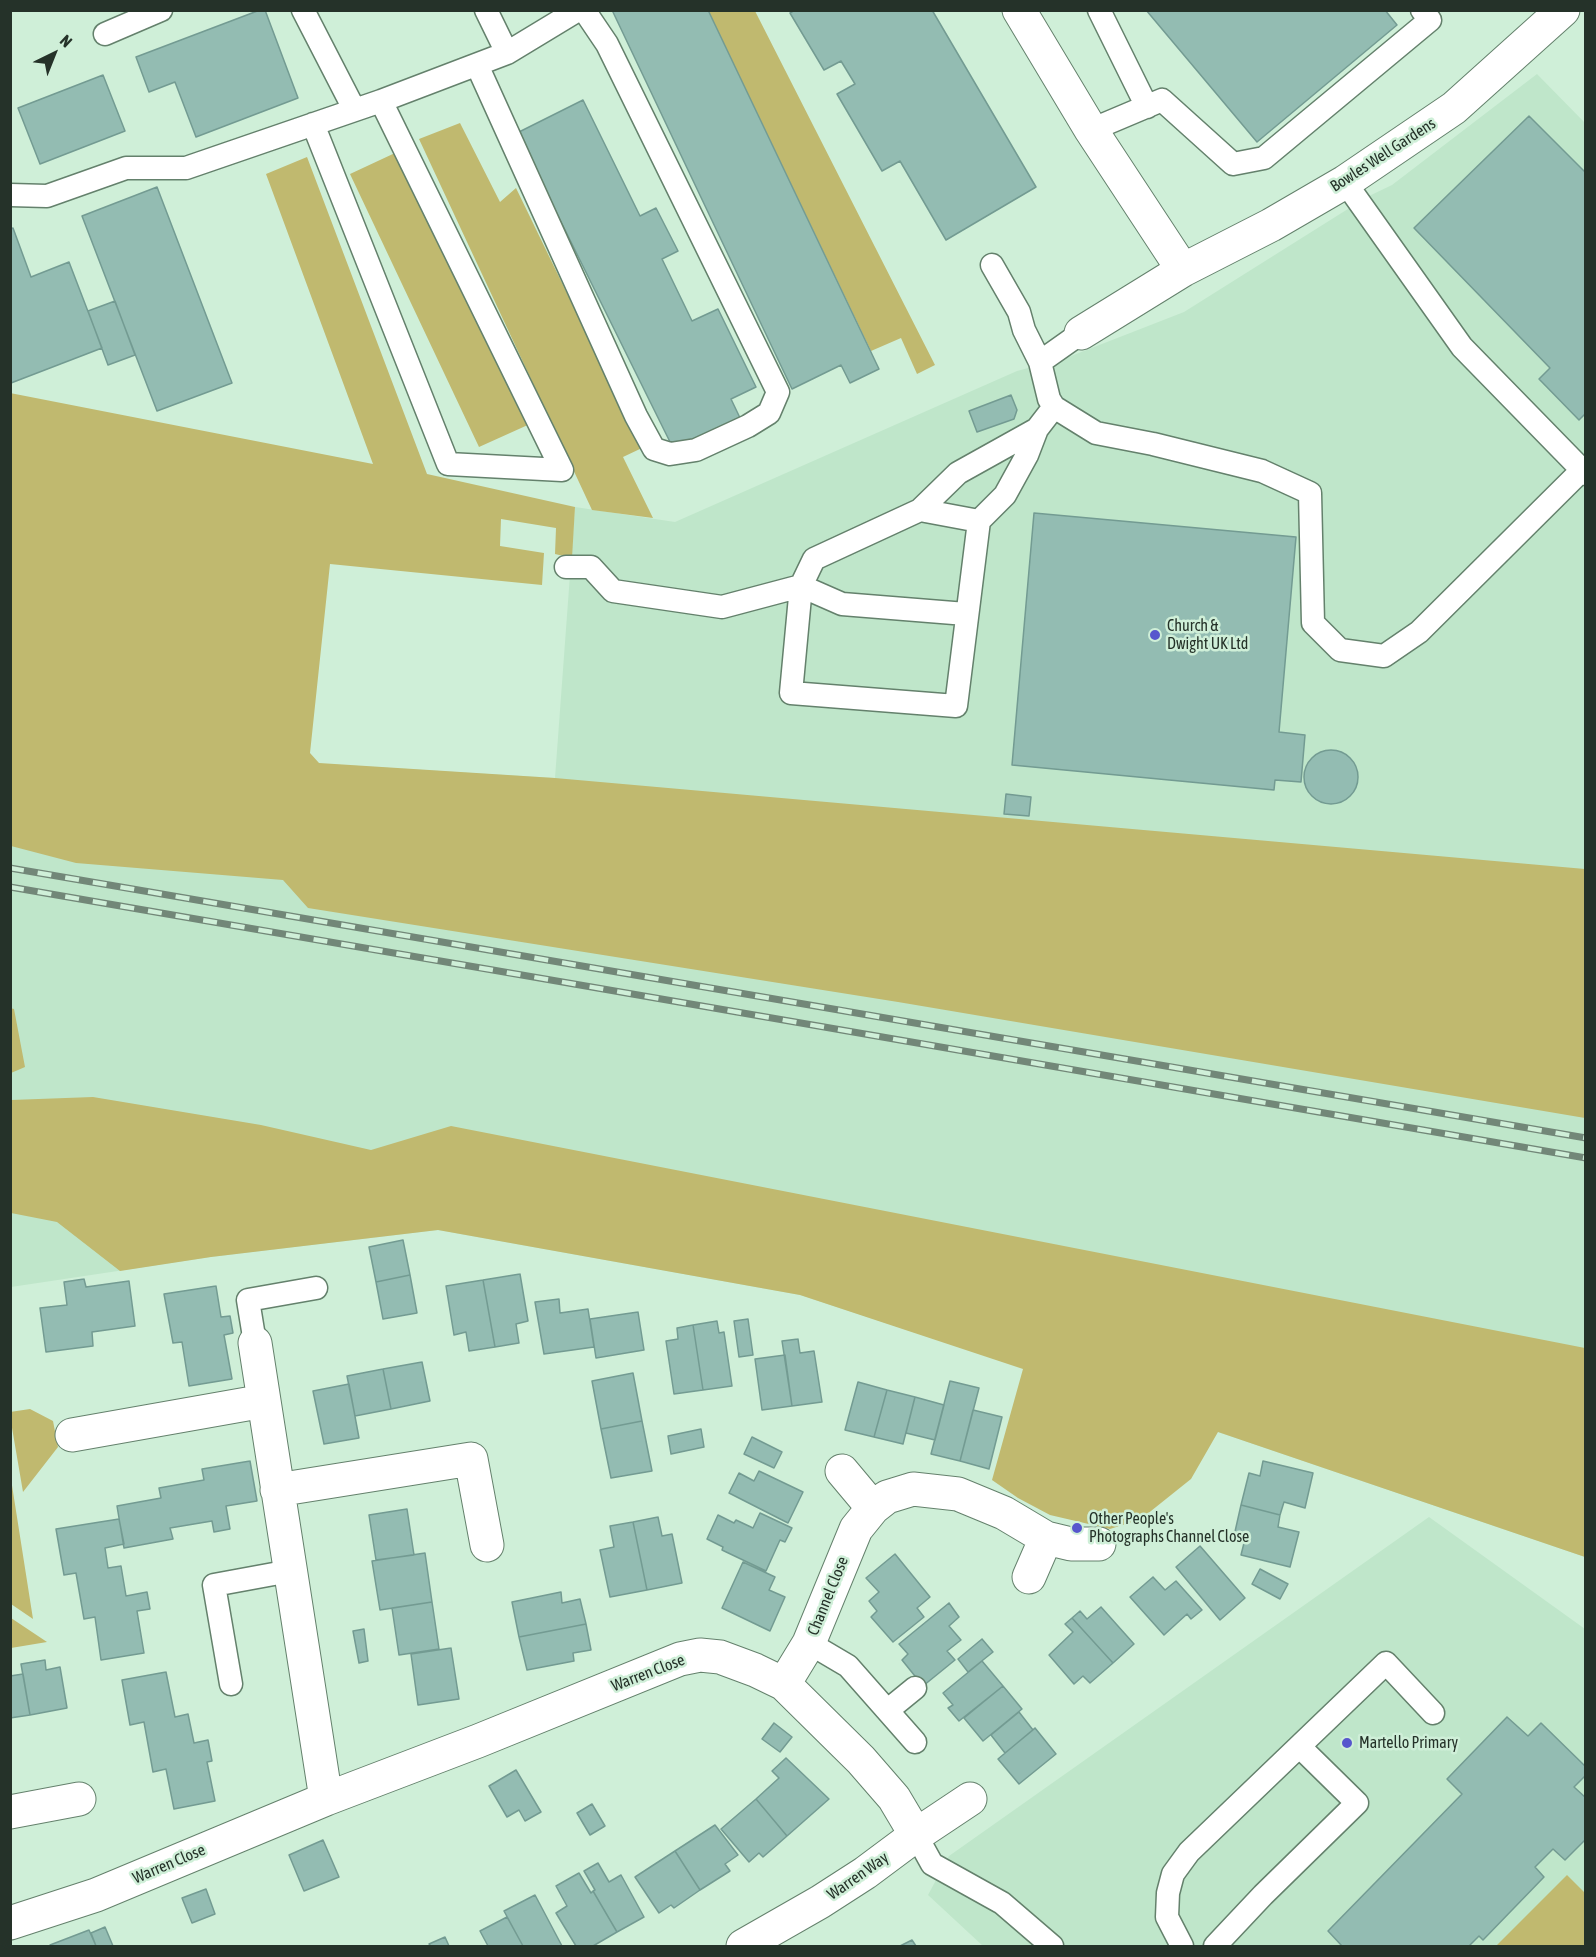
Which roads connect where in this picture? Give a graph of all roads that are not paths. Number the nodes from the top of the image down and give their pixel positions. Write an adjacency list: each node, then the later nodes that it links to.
1 (161, 10): 10 (lane)
2 (303, 10): 15 (lane)
3 (486, 10): 11 (lane)
4 (578, 10): 11 (lane)
5 (584, 10): 12 (lane)
6 (1019, 10): 17 (street)
7 (1099, 10): 14 (lane)
8 (1422, 10): 14 (lane)
9 (1563, 10): 18 (street, Bowles Well Gardens)
10 (105, 34)
11 (507, 53): 12 (lane)
12 (477, 65): 13 (lane)
13 (381, 101): 15 (lane); 16 (lane)
14 (1147, 107): 17 (lane)
15 (354, 109): 16 (lane)
16 (312, 124): 19 (lane)
17 (1091, 130): 21 (street)
18 (1345, 182): 21 (street, Bowles Well Gardens); 26 (lane)
19 (10, 195)
20 (992, 265): 23 (lane)
21 (1182, 270): 22 (street, Bowles Well Gardens)
22 (1081, 333): 23 (lane)
23 (1040, 362): 24 (lane)
24 (1054, 407): 25 (lane); 26 (lane)
25 (1037, 429): 27 (lane); 28 (lane)
26 (1584, 472)
27 (920, 510): 28 (lane); 30 (lane)
28 (979, 521): 31 (lane)
29 (566, 567): 30 (lane)
30 (801, 586): 31 (lane); 31 (lane)
31 (966, 614)
32 (316, 1288): 33 (lane)
33 (255, 1343): 34 (street)
34 (264, 1401): 35 (street); 37 (street)
35 (72, 1435)
36 (842, 1471): 38 (street)
37 (278, 1490): 41 (street); 42 (street)
38 (873, 1508): 39 (street, Channel Close); 44 (street, Channel Close)
39 (1046, 1538): 40 (street, Channel Close); 43 (street)
40 (1099, 1544)
41 (487, 1545)
42 (290, 1571): 45 (lane); 53 (street)
43 (1029, 1577)
44 (809, 1643): 46 (street, Channel Close); 48 (lane)
45 (231, 1684)
46 (784, 1684): 53 (street, Warren Close); 56 (street, Warren Close)
47 (915, 1688): 48 (lane)
48 (888, 1710): 50 (lane)
49 (1433, 1713): 51 (lane)
50 (915, 1742)
51 (1300, 1747): 60 (lane); 61 (lane)
52 (79, 1799): 55 (street)
53 (326, 1799): 57 (street, Warren Close)
54 (970, 1799): 56 (street, Warren Way)
55 (10, 1812)
56 (916, 1835): 58 (street, Warren Way); 59 (lane)
57 (10, 1923)
58 (743, 1947)
59 (1052, 1947)
60 (1182, 1947)
61 (1215, 1947)

